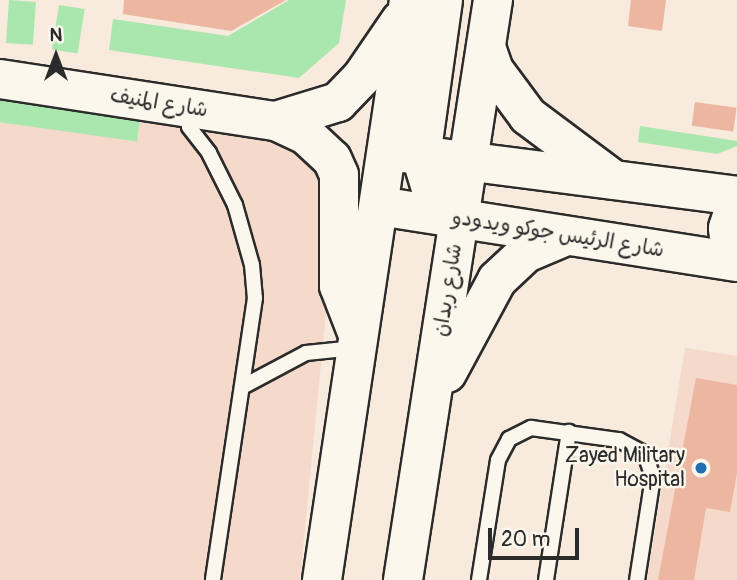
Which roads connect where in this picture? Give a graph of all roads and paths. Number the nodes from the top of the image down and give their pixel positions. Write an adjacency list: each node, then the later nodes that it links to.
1 (443, 0): 8 (main road)
2 (493, 0): 4 (main road, شارع ربدان)
3 (408, 5): 7 (main road, شارع المنيف); 8 (main road)
4 (486, 47): 9 (main road, شارع ربدان); 10 (main road)
5 (0, 79): 6 (main road, شارع المنيف)
6 (185, 107): 7 (main road, شارع المنيف); 17 (lane)
7 (276, 121): 16 (main road, شارع المنيف)
8 (404, 153): 9 (main road); 12 (main road); 13 (main road)
9 (468, 163): 10 (main road); 13 (main road, شارع ربدان)
10 (616, 181): 11 (main road)
11 (737, 199): 15 (main road)
12 (379, 206): 13 (main road, شارع الرئيس جوكو ويدودو); 16 (main road)
13 (459, 218): 14 (main road, شارع الرئيس جوكو ويدودو); 18 (main road, شارع ربدان)
14 (566, 236): 15 (main road, شارع الرئيس جوكو ويدودو); 18 (main road)
15 (735, 265)
16 (358, 342): 17 (lane); 21 (main road)
17 (244, 386): 20 (lane)
18 (430, 406): 22 (main road, شارع ربدان)
19 (569, 432): 23 (lane); 24 (lane); 25 (lane)
20 (213, 580)
21 (322, 580)
22 (403, 580)
23 (480, 580)
24 (546, 580)
25 (637, 580)

